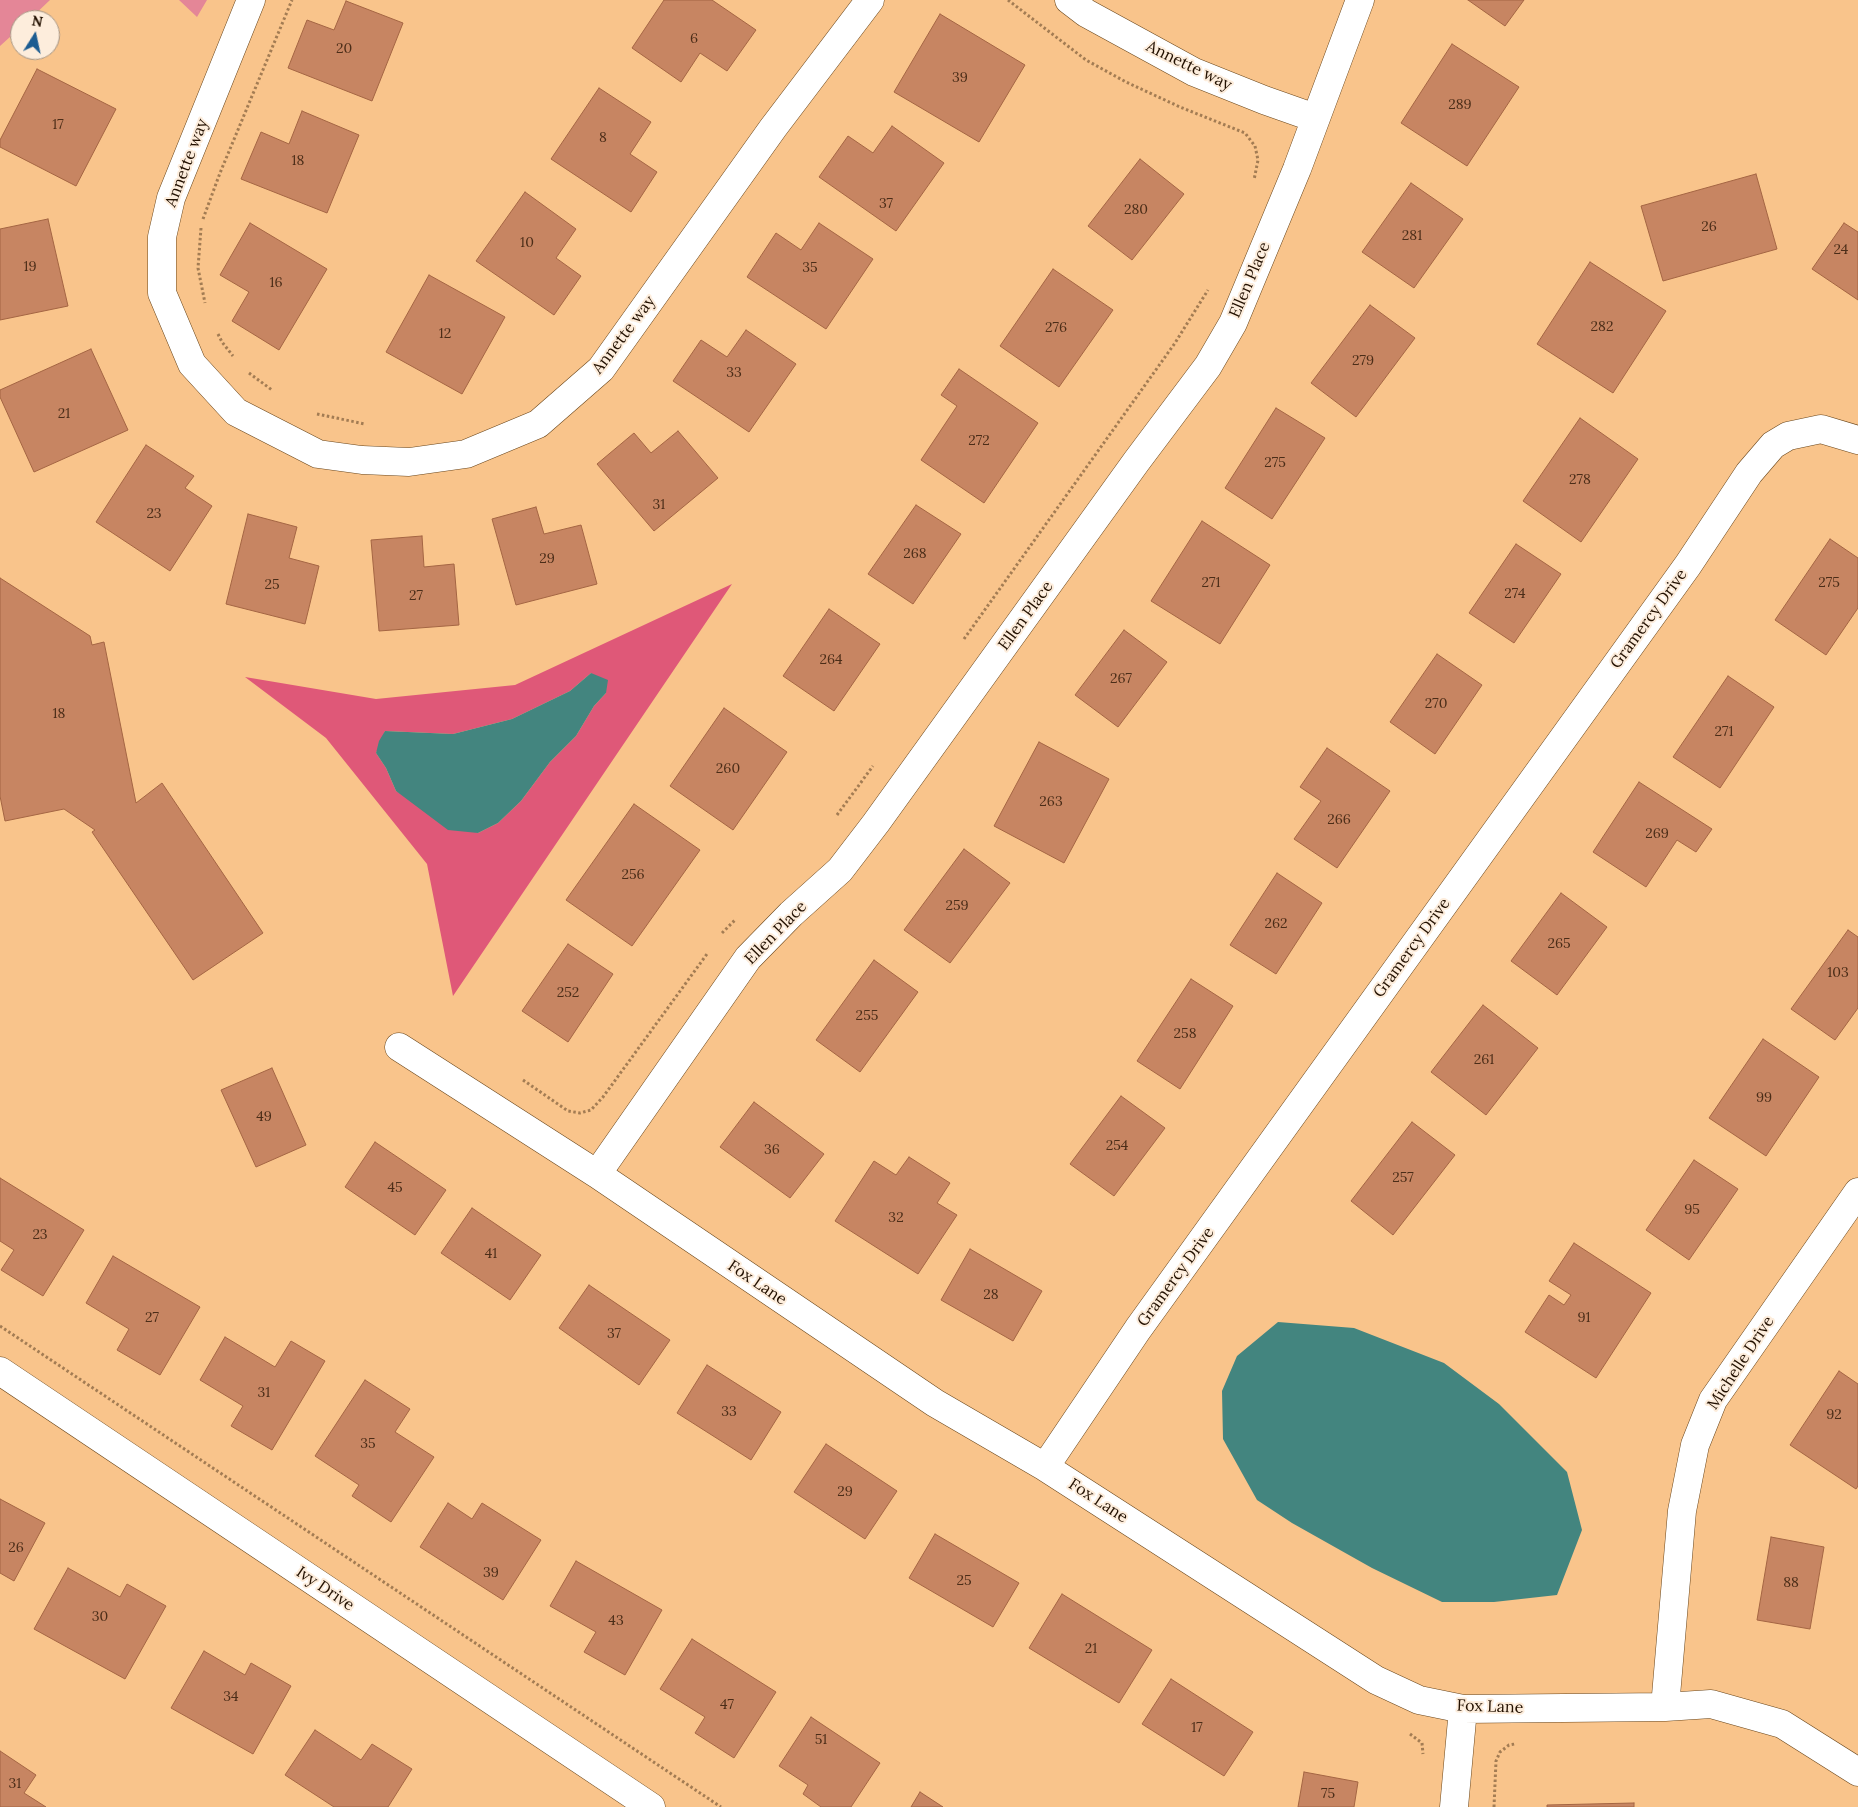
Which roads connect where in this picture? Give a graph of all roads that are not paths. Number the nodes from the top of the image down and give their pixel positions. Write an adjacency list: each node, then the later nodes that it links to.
1 (251, 0): 2 (street, Annette way)
2 (870, 0)
3 (1069, 0): 5 (street, Annette way)
4 (1360, 0): 5 (street, Ellen Place)
5 (1315, 118): 8 (street, Ellen Place)
6 (1858, 440): 11 (street, Gramercy Drive)
7 (399, 1047): 8 (street, Fox Lane)
8 (597, 1174): 11 (street, Fox Lane)
9 (1858, 1192): 12 (street, Michelle Drive)
10 (0, 1371): 15 (street, Ivy Drive)
11 (1045, 1468): 13 (street, Fox Lane)
12 (1666, 1707): 13 (street, Fox Lane); 14 (street, Fox Lane)
13 (1463, 1709): 16 (street)
14 (1858, 1772)
15 (651, 1807)
16 (1454, 1807)

